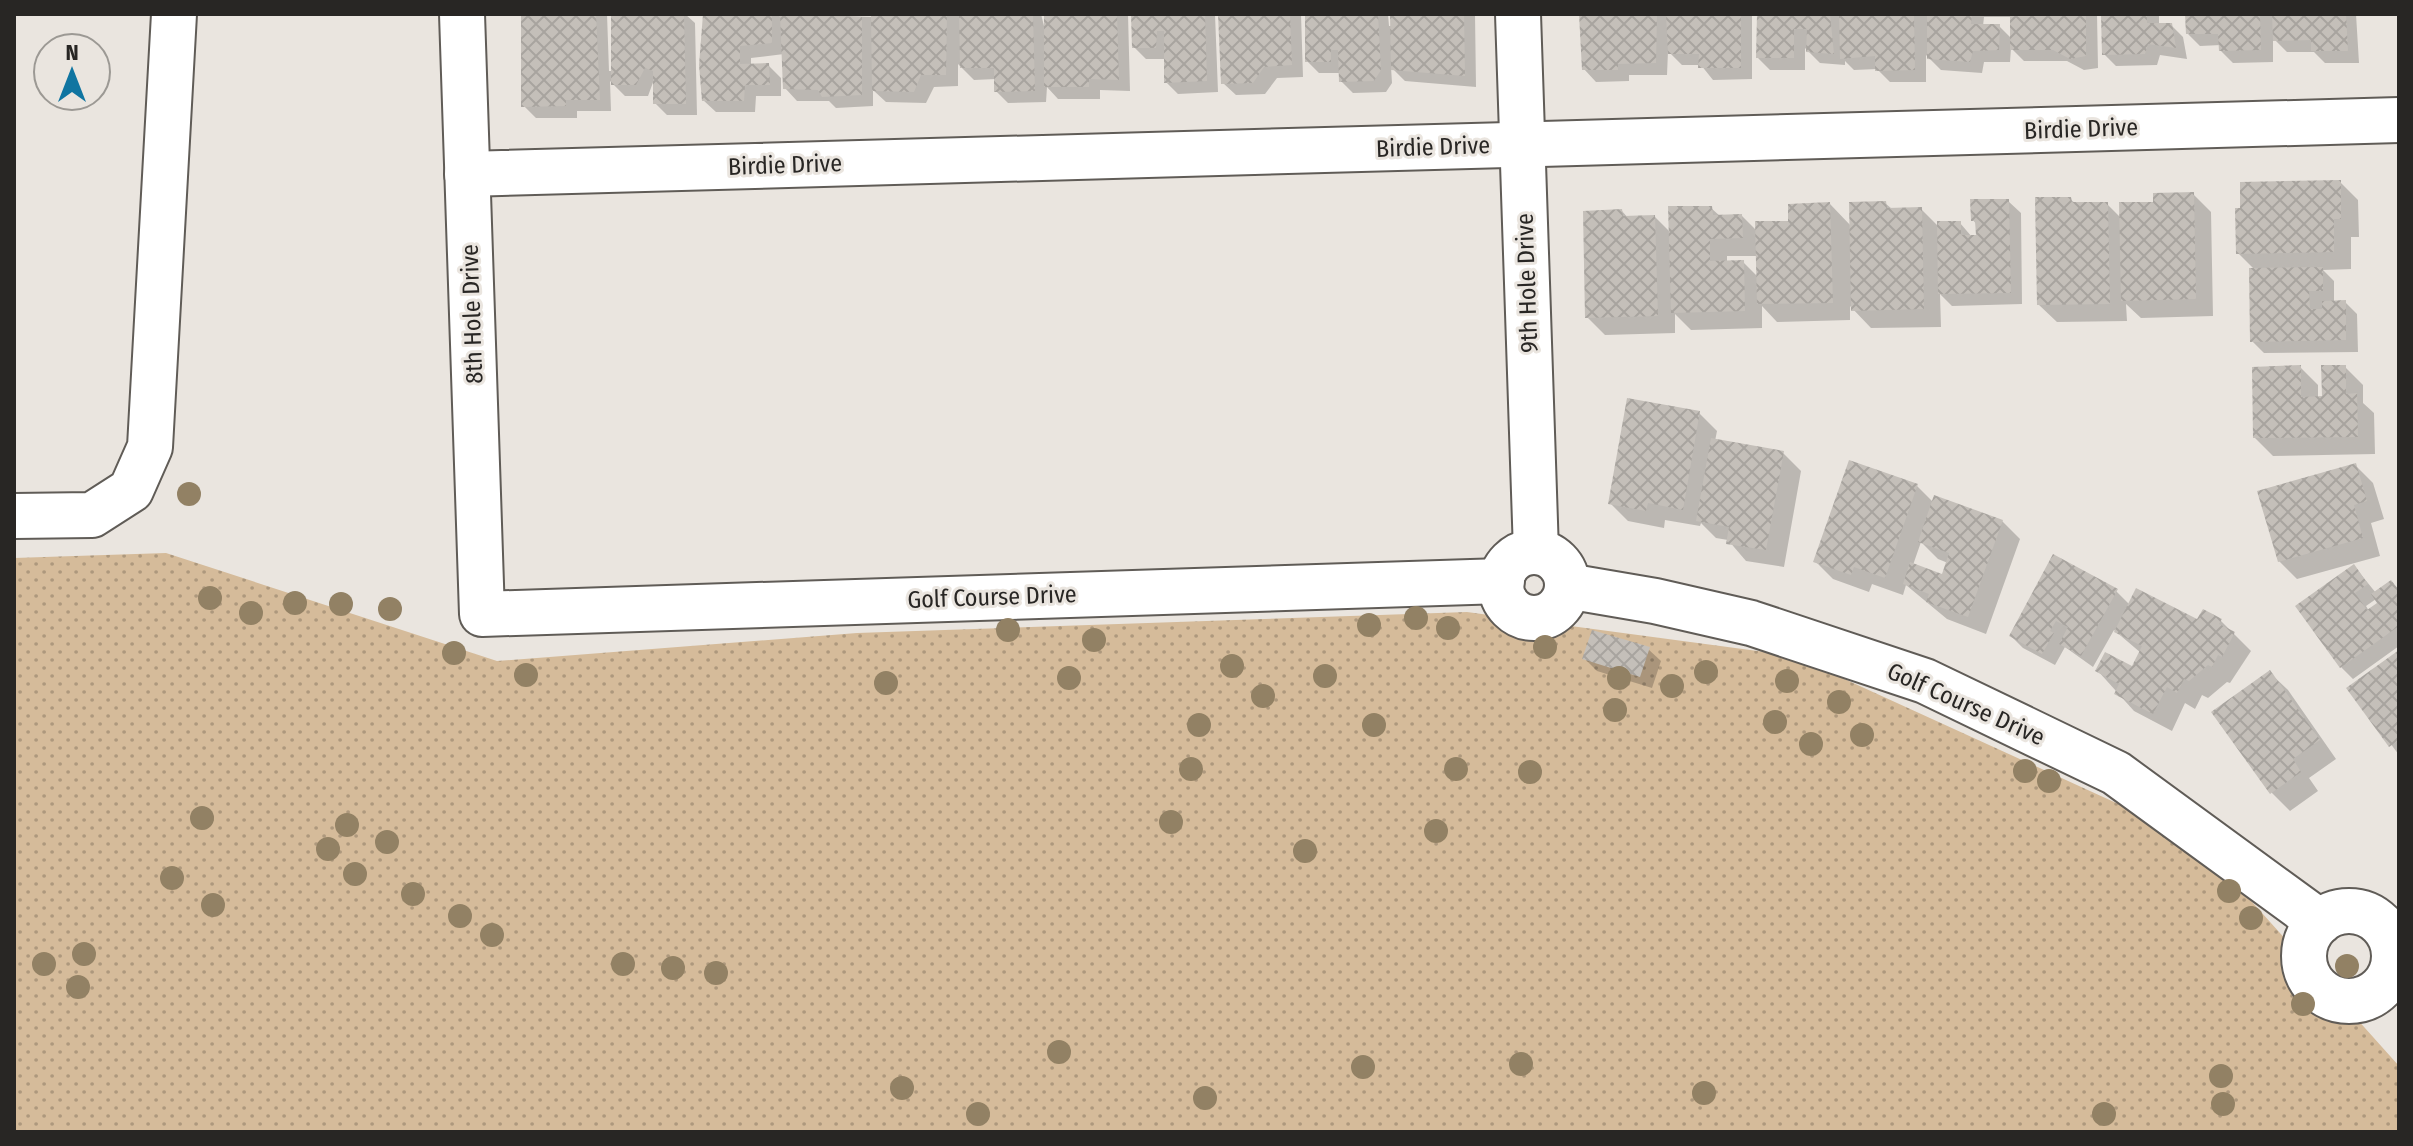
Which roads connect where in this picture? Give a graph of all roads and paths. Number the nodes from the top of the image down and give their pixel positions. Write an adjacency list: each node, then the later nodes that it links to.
1 (174, 14): 7 (street)
2 (462, 14): 6 (street, 8th Hole Drive)
3 (1518, 14): 5 (street, 9th Hole Drive)
4 (2399, 120): 5 (street, Birdie Drive)
5 (1522, 145): 6 (street, Birdie Drive); 8 (street, 9th Hole Drive)
6 (467, 174): 11 (street, 8th Hole Drive)
7 (14, 516)
8 (1536, 552): 9 (street); 10 (street)
9 (1502, 581): 10 (street); 11 (street, Golf Course Drive)
10 (1567, 586): 12 (street, Golf Course Drive)
11 (482, 614)
12 (2320, 922): 13 (street); 14 (street)
13 (2392, 924): 14 (street)
14 (2388, 1000)

